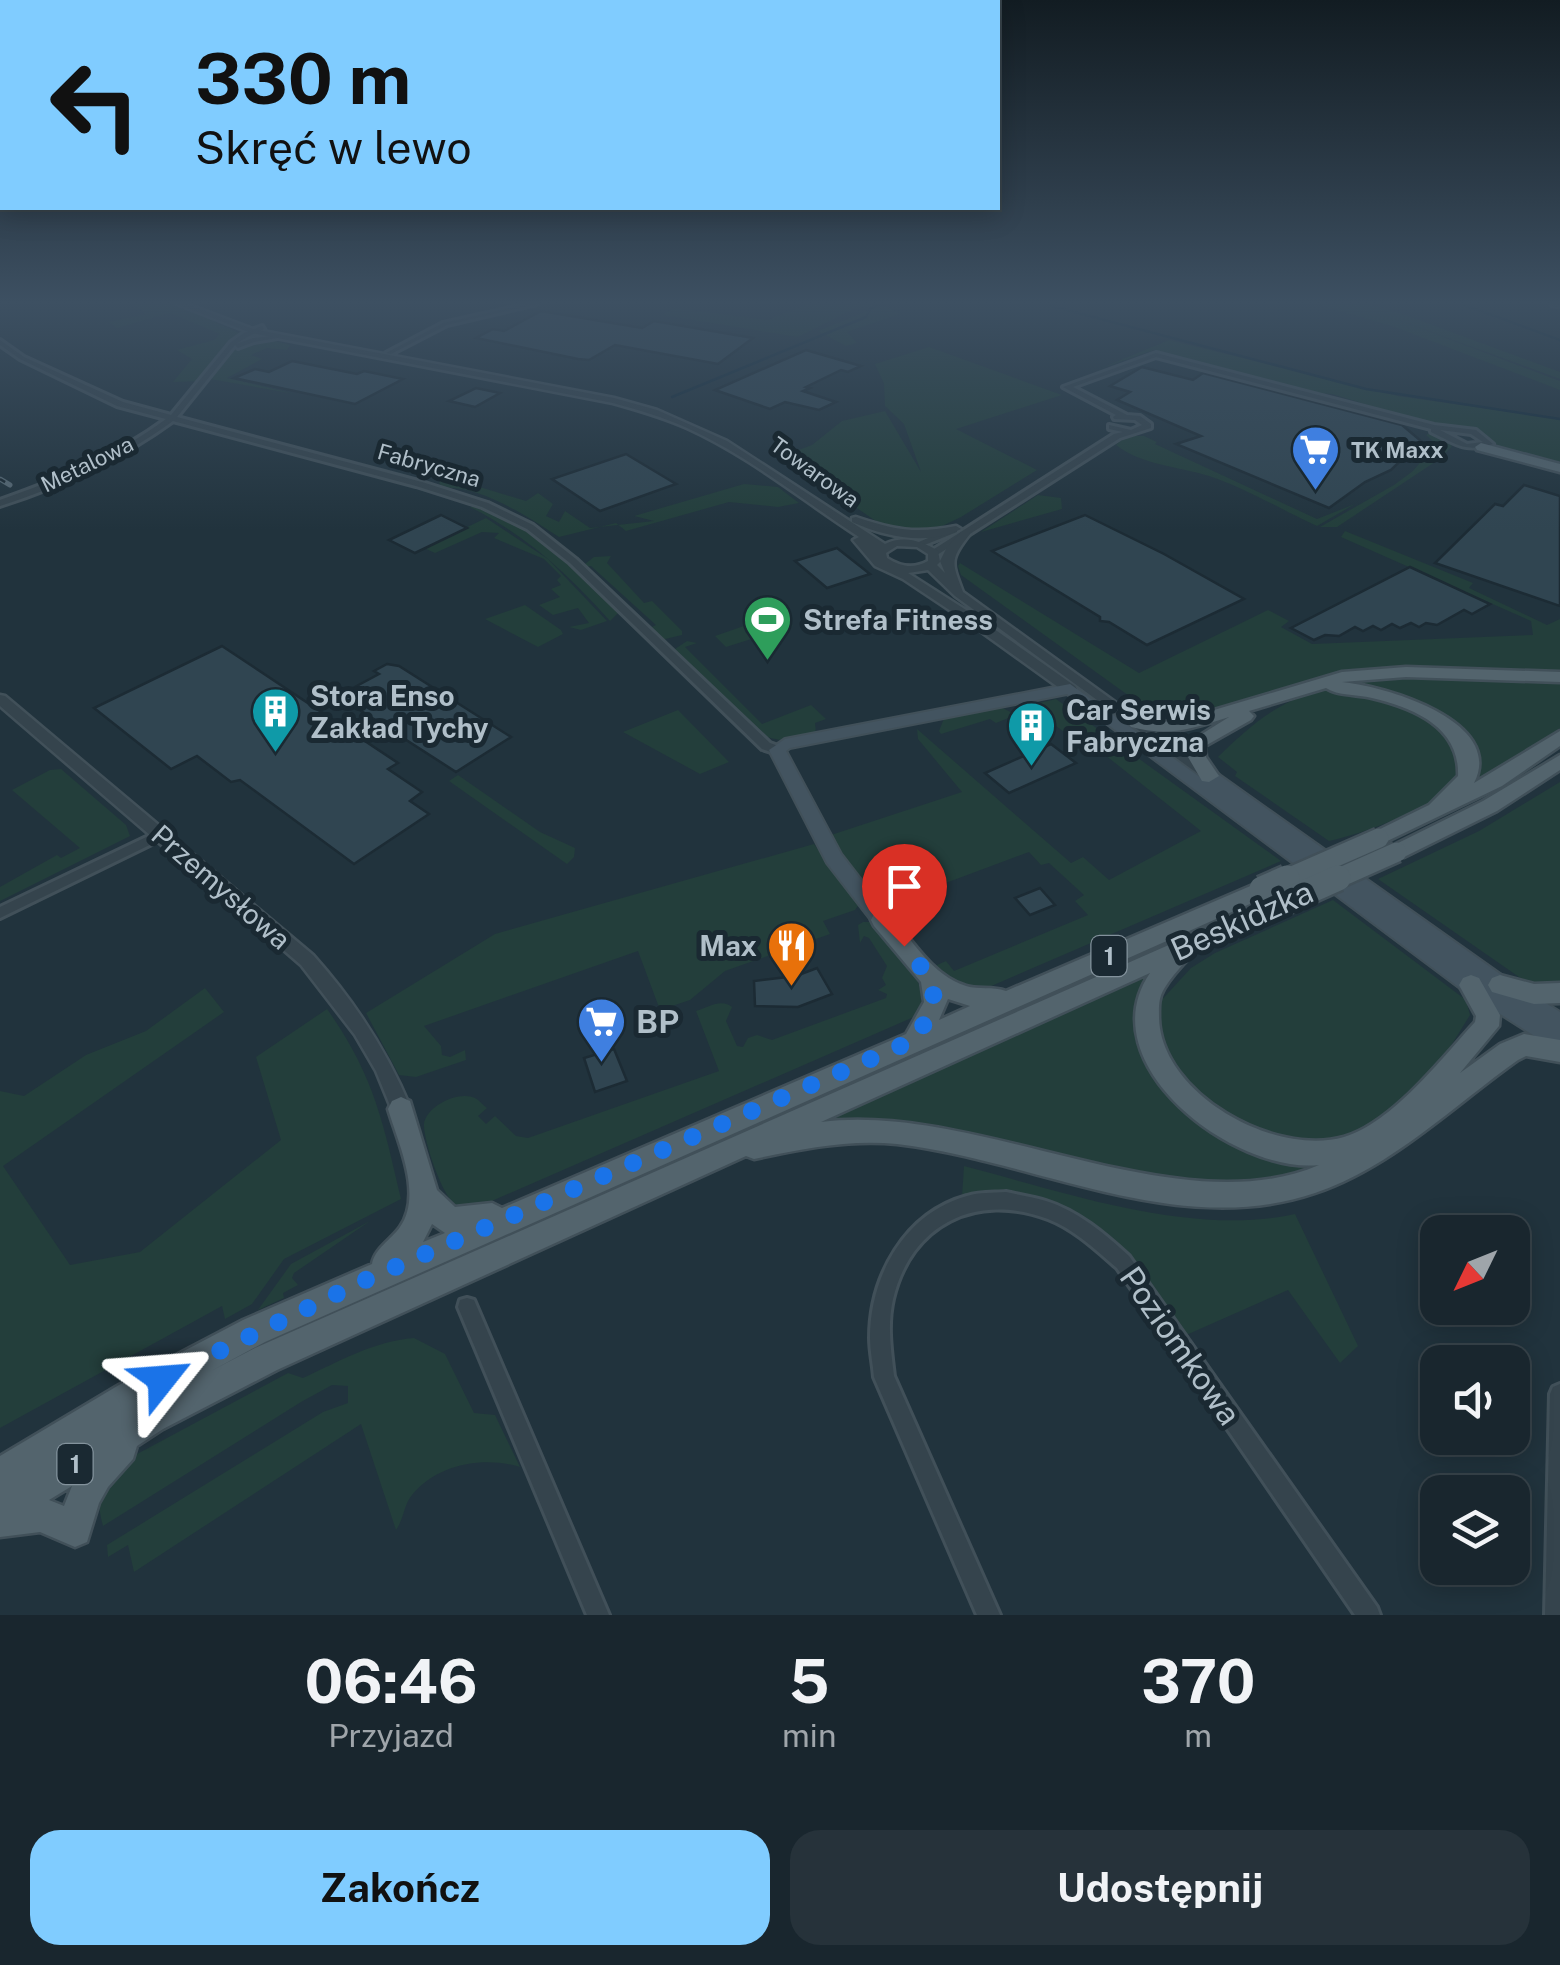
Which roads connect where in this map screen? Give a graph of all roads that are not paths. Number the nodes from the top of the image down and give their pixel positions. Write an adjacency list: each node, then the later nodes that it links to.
1 (65, 379): 9 (street, Fabryczna)
2 (202, 379): 9 (street, Metalowa)
3 (513, 379): 18 (street, Towarowa)
4 (520, 379): 19 (street, Towarowa)
5 (1087, 379): 7 (street)
6 (1251, 379): 10 (street)
7 (1091, 403): 8 (street); 11 (street)
8 (1124, 416): 11 (street); 13 (street)
9 (172, 418): 17 (street, Metalowa); 32 (street, Fabryczna)
10 (1409, 420): 12 (street); 14 (street)
11 (1111, 423): 13 (street); 20 (street)
12 (1458, 430): 14 (street); 15 (street)
13 (1132, 432): 20 (street)
14 (1445, 436): 15 (street)
15 (1485, 445): 16 (main road)
16 (1560, 468)
17 (0, 503)
18 (837, 520): 22 (street, Towarowa); 26 (street)
19 (856, 520): 20 (street); 22 (street, Towarowa)
20 (961, 532): 21 (street); 23 (street); 25 (street)
21 (919, 544): 22 (street); 23 (street)
22 (889, 546): 24 (street)
23 (932, 559): 24 (street); 25 (street)
24 (908, 570): 26 (street)
25 (959, 594): 30 (street)
26 (973, 620): 28 (street)
27 (1560, 678): 30 (main road)
28 (1070, 689): 32 (main road); 42 (main road)
29 (0, 699): 36 (street, Przemysłowa)
30 (1137, 722): 34 (street)
31 (1560, 737): 35 (main road, Beskidzka / 1)
32 (777, 750): 39 (main road, Fabryczna)
33 (1560, 762): 37 (main road, Beskidzka / 1)
34 (1209, 776): 35 (main road); 43 (main road)
35 (1433, 813): 37 (main road, Beskidzka / 1)
36 (161, 834): 38 (street); 49 (street, Przemysłowa)
37 (1388, 845): 40 (main road, Beskidzka / 1, bridge); 45 (main road, Beskidzka / 1, bridge)
38 (0, 913)
39 (882, 920): 41 (main road)
40 (1190, 945): 42 (main road); 50 (main road, Beskidzka / 1)
41 (932, 980): 45 (main road); 47 (main road)
42 (1471, 984): 48 (main road)
43 (1500, 985): 44 (main road); 46 (main road)
44 (1560, 993)
45 (1015, 996): 47 (main road, Beskidzka / 1)
46 (1560, 1023)
47 (914, 1040): 52 (main road, Beskidzka / 1)
48 (1560, 1047): 50 (main road)
49 (401, 1109): 51 (main road)
50 (713, 1156): 56 (main road, Beskidzka / 1)
51 (424, 1197): 52 (main road); 53 (main road)
52 (518, 1213): 53 (main road, Beskidzka / 1)
53 (361, 1282): 57 (main road, Beskidzka / 1)
54 (467, 1308): 60 (street)
55 (1560, 1394): 63 (street)
56 (152, 1418): 58 (main road, Beskidzka / 1); 59 (main road)
57 (0, 1475)
58 (0, 1512)
59 (0, 1522)
60 (598, 1615)
61 (989, 1615): 62 (street, Poziomkowa)
62 (1369, 1615)
63 (1556, 1615)

